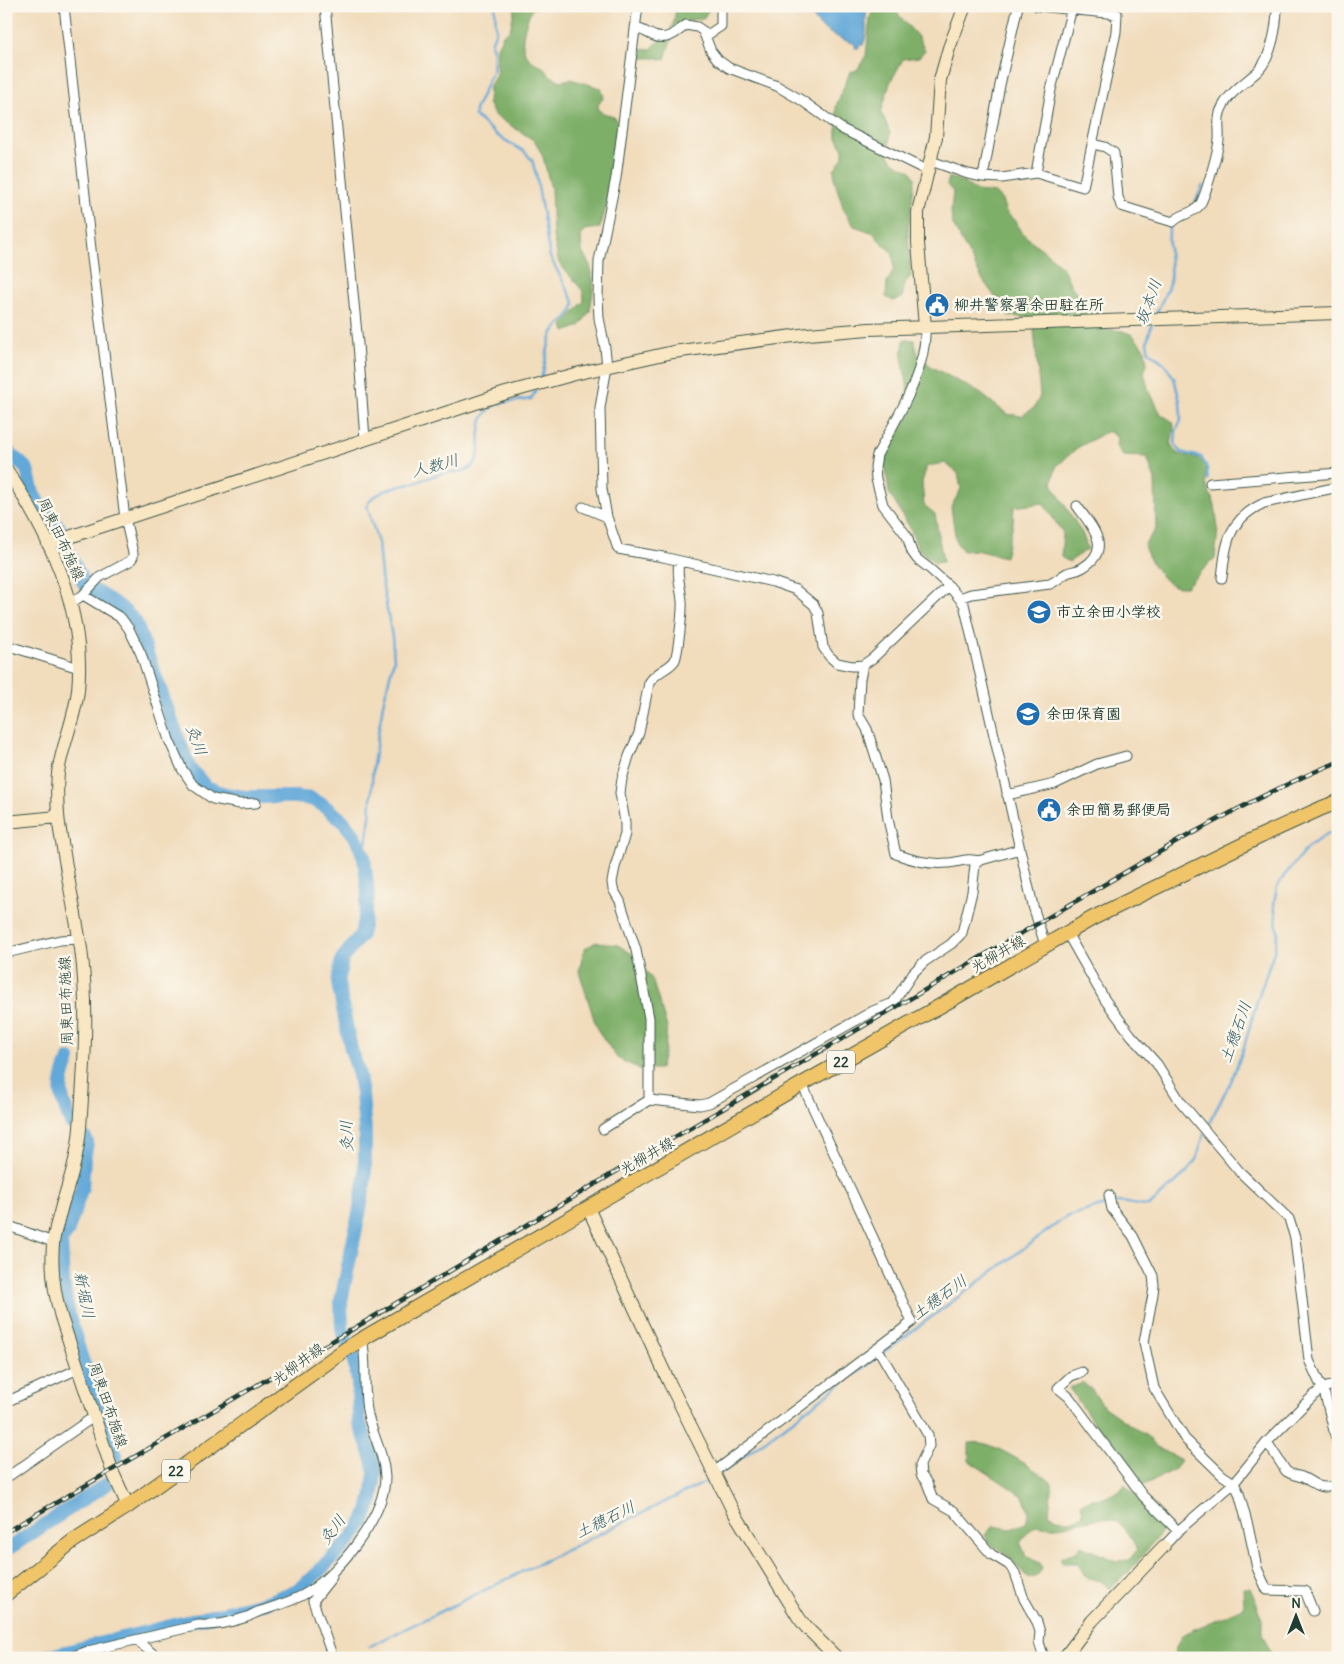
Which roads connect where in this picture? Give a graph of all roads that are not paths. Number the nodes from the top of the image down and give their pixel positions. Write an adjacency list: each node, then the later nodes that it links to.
1 (64, 6): 27 (street)
2 (325, 6): 19 (street)
3 (638, 6): 10 (street)
4 (722, 6): 11 (street)
5 (965, 6): 13 (street)
6 (1018, 6): 15 (street)
7 (1037, 6): 9 (street)
8 (1277, 6): 12 (street)
9 (1070, 10): 12 (street); 14 (street)
10 (635, 28): 11 (street); 18 (street)
11 (706, 36): 13 (street)
12 (1093, 144): 14 (street)
13 (930, 166): 15 (street); 17 (street)
14 (1036, 174): 15 (street)
15 (983, 177)
16 (1338, 313): 17 (street)
17 (925, 327): 18 (street); 31 (street)
18 (607, 366): 19 (street); 26 (street)
19 (365, 439): 27 (street)
20 (6, 469): 28 (street, 周東田布施線)
21 (1338, 473): 22 (street)
22 (1210, 483)
23 (1338, 487): 30 (street)
24 (1077, 506): 33 (street)
25 (584, 507): 26 (street)
26 (607, 517): 29 (street)
27 (125, 518): 28 (street); 32 (street)
28 (48, 544): 34 (street, 周東田布施線)
29 (679, 562): 36 (street); 51 (street)
30 (1222, 578)
31 (949, 586): 33 (street); 36 (street)
32 (84, 593): 34 (street); 41 (street)
33 (959, 598): 39 (street)
34 (71, 603): 37 (street, 周東田布施線)
35 (6, 645): 37 (street)
36 (863, 665): 45 (street)
37 (79, 668): 42 (street, 周東田布施線)
38 (1126, 756): 39 (street)
39 (1007, 795): 44 (street)
40 (1338, 802): 46 (main road, 光柳井線 / 22)
41 (256, 803)
42 (58, 817): 43 (street); 47 (street, 周東田布施線)
43 (6, 822)
44 (1020, 848): 45 (street); 48 (street)
45 (978, 861): 51 (street)
46 (1067, 933): 48 (main road, 光柳井線 / 22); 64 (street)
47 (79, 939): 49 (street); 58 (street, 周東田布施線)
48 (1046, 946): 50 (main road, 光柳井線 / 22)
49 (6, 954)
50 (802, 1084): 54 (main road, 光柳井線 / 22); 60 (street)
51 (649, 1100): 52 (street)
52 (603, 1129)
53 (1110, 1199): 71 (street)
54 (588, 1208): 59 (main road, 光柳井線 / 22); 69 (street)
55 (6, 1216): 57 (street)
56 (6, 1225): 57 (street)
57 (17, 1228): 58 (street)
58 (53, 1242): 61 (street, 周東田布施線)
59 (354, 1344): 73 (main road, 光柳井線 / 22); 76 (street)
60 (880, 1352): 69 (street); 84 (street)
61 (78, 1369): 65 (street); 66 (street, 周東田布施線)
62 (1082, 1372): 74 (street)
63 (1338, 1384): 64 (street)
64 (1323, 1388): 67 (street); 68 (street)
65 (6, 1402)
66 (95, 1418): 70 (street); 73 (street, 周東田布施線)
67 (1267, 1442): 71 (street); 72 (street)
68 (1338, 1447)
69 (714, 1472): 83 (street)
70 (6, 1478)
71 (1234, 1483): 74 (street); 78 (street)
72 (1338, 1485)
73 (128, 1506): 77 (main road, 光柳井線 / 22)
74 (1178, 1531): 75 (street)
75 (1164, 1546): 85 (street)
76 (346, 1556): 79 (street); 82 (street)
77 (6, 1594)
78 (1313, 1610)
79 (139, 1639): 80 (street); 81 (street)
80 (68, 1658)
81 (158, 1658)
82 (333, 1658)
83 (838, 1658)
84 (1044, 1658)
85 (1064, 1658)

